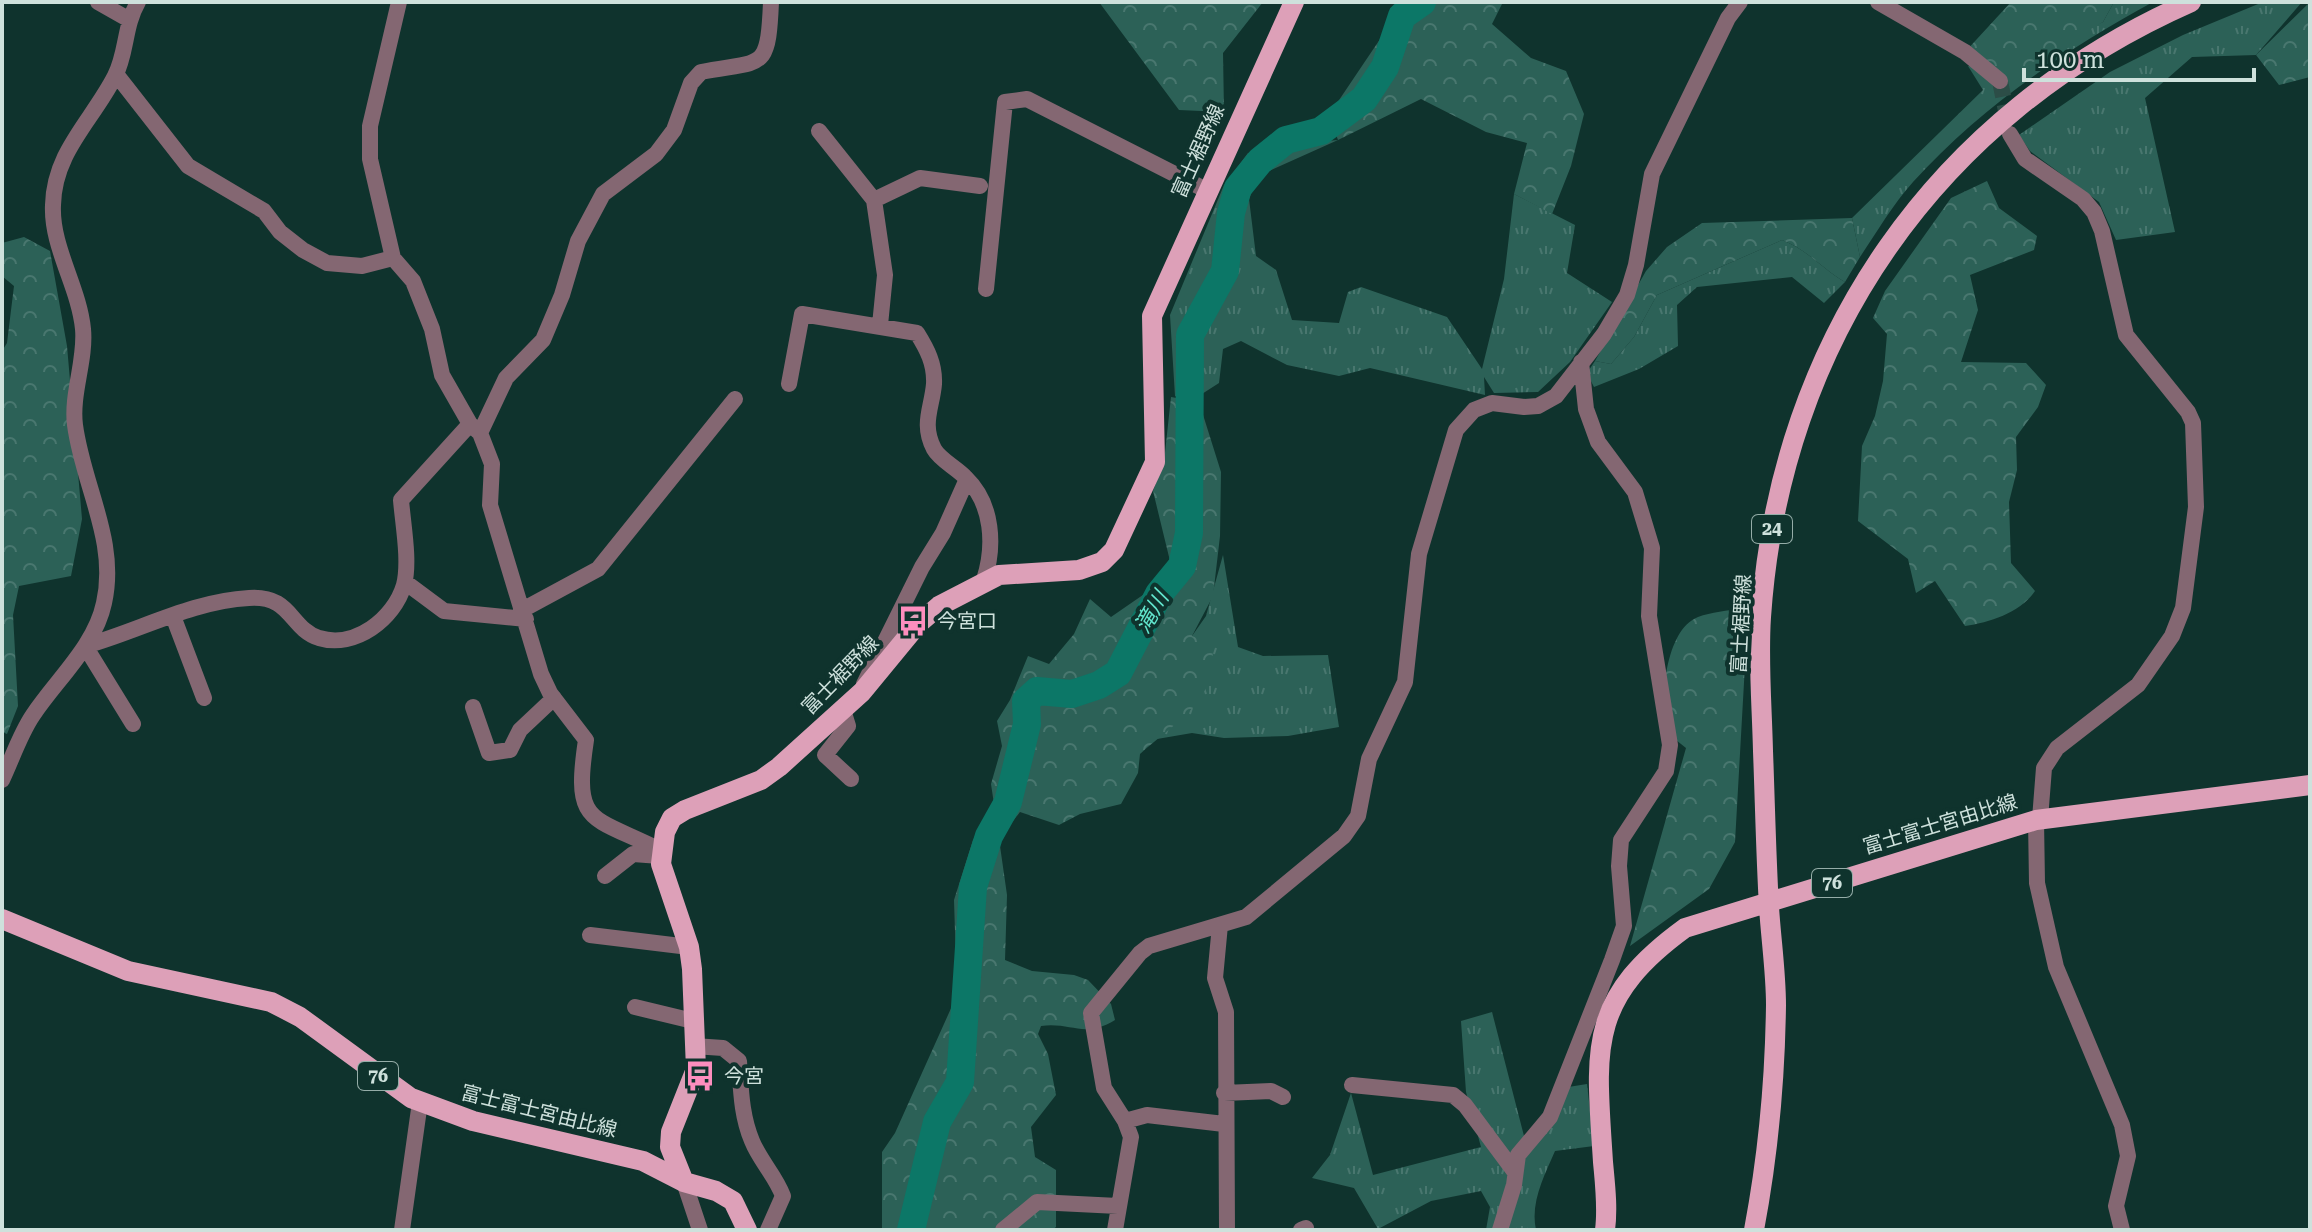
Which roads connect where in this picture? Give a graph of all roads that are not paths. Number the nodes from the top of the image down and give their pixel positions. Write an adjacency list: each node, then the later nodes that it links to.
1 (98, 2): 9 (street)
2 (138, 2): 9 (street)
3 (399, 2): 17 (street)
4 (771, 2): 23 (street)
5 (1294, 2): 15 (main road, 富士裾野線)
6 (1740, 2): 20 (street)
7 (1878, 2): 11 (street)
8 (2191, 2): 42 (main road, 富士裾野線 / 24)
9 (128, 19): 10 (street)
10 (116, 74): 17 (street); 29 (street)
11 (2000, 81)
12 (819, 131): 16 (street)
13 (2010, 134): 39 (street)
14 (980, 186): 16 (street)
15 (1206, 190): 18 (street); 25 (main road, 富士裾野線)
16 (874, 200): 19 (street)
17 (393, 258): 23 (street)
18 (986, 289)
19 (880, 325): 21 (street); 24 (street)
20 (1581, 362): 44 (street); 56 (street)
21 (789, 384)
22 (735, 399): 27 (street)
23 (475, 428): 26 (street); 27 (street)
24 (967, 479): 25 (street); 30 (street)
25 (984, 580): 30 (main road, 富士裾野線)
26 (405, 582): 27 (street); 28 (street)
27 (525, 614): 32 (street)
28 (173, 616): 29 (street); 31 (street)
29 (85, 646): 35 (street); 37 (street)
30 (862, 692): 34 (main road, 富士裾野線)
31 (204, 698)
32 (554, 698): 33 (street); 40 (street)
33 (473, 707)
34 (843, 710): 36 (street); 40 (main road, 富士裾野線)
35 (133, 724)
36 (851, 779)
37 (2, 780)
38 (2310, 785): 39 (main road, 富士富士宮由比線 / 76)
39 (2038, 820): 42 (main road, 富士富士宮由比線 / 76); 69 (street)
40 (660, 853): 41 (street); 46 (main road)
41 (605, 876)
42 (1769, 903): 67 (main road, 富士富士宮由比線 / 76); 68 (main road, 富士裾野線 / 24)
43 (2, 919): 53 (main road, 富士富士宮由比線 / 76)
44 (1220, 925): 51 (street); 54 (street)
45 (590, 935): 46 (street)
46 (689, 947): 48 (main road)
47 (635, 1007): 48 (street)
48 (693, 1021): 49 (main road)
49 (694, 1046): 57 (main road); 62 (street)
50 (1352, 1085): 56 (street)
51 (1224, 1093): 52 (street); 55 (street)
52 (1283, 1097)
53 (420, 1102): 57 (main road, 富士富士宮由比線 / 76); 60 (street)
54 (1125, 1121): 55 (street); 58 (street)
55 (1224, 1124): 65 (street)
56 (1514, 1171): 66 (street)
57 (684, 1182): 59 (street); 61 (main road, 富士富士宮由比線 / 76)
58 (1118, 1206): 63 (street); 64 (street)
59 (696, 1229)
60 (402, 1230)
61 (747, 1230)
62 (768, 1230)
63 (1003, 1230)
64 (1115, 1230)
65 (1227, 1230)
66 (1500, 1230)
67 (1605, 1230)
68 (1754, 1230)
69 (2122, 1230)

